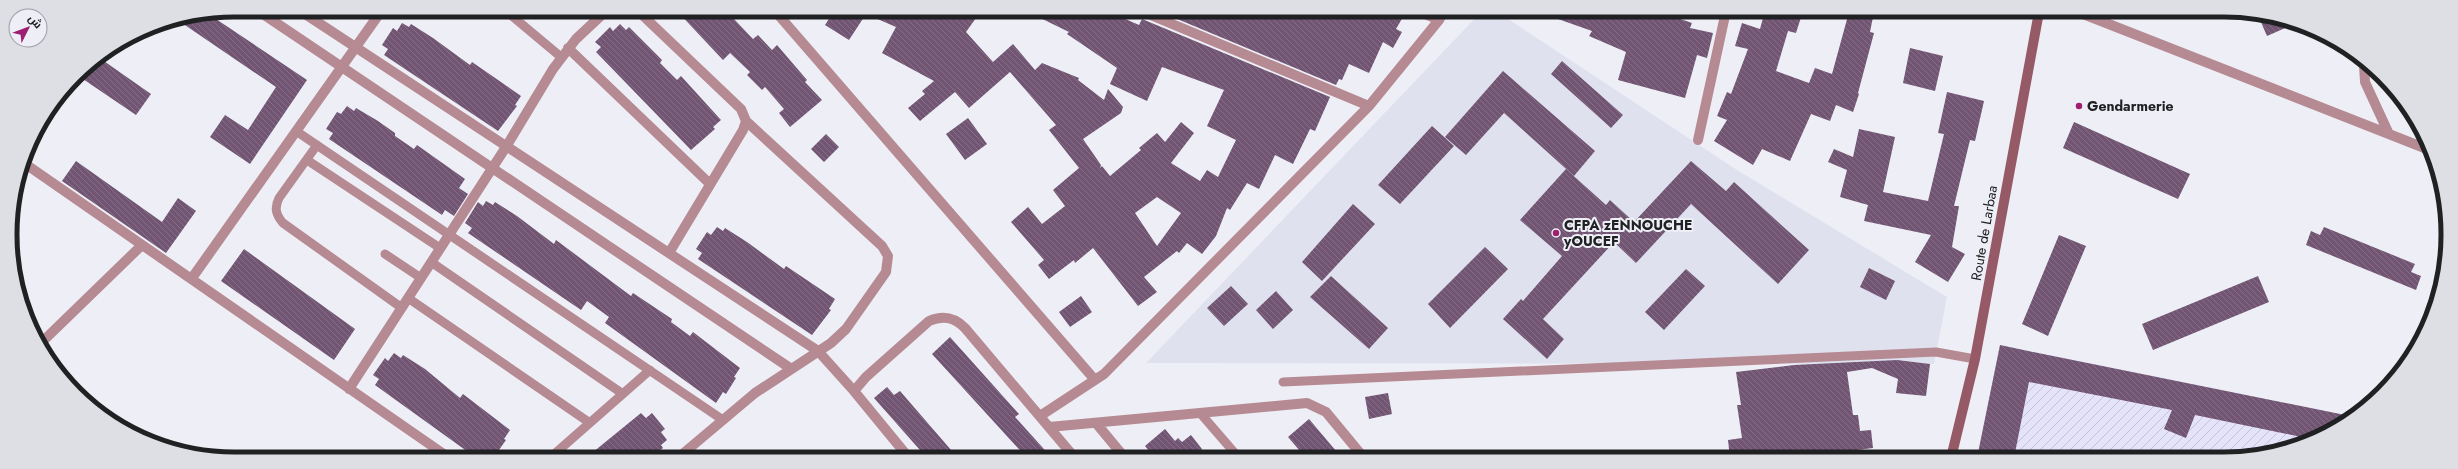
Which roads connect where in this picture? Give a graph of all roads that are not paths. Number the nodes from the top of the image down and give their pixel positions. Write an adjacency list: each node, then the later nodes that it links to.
1 (267, 17): 16 (street)
2 (309, 17): 13 (street)
3 (377, 17): 13 (street)
4 (512, 17): 15 (lane)
5 (599, 17): 14 (street)
6 (644, 17): 19 (street)
7 (781, 17): 45 (street)
8 (1155, 17): 18 (street)
9 (1441, 17): 18 (street)
10 (1725, 17): 22 (street)
11 (2038, 17): 42 (main road, Route de Larbaa)
12 (2091, 17): 21 (street)
13 (355, 48): 16 (street); 24 (street)
14 (568, 48): 15 (street); 29 (street)
15 (561, 57): 24 (street)
16 (341, 68): 20 (street); 28 (street)
17 (2364, 69): 21 (street)
18 (1369, 106): 45 (street)
19 (746, 121): 29 (street); 41 (street)
20 (296, 131): 23 (lane); 36 (street)
21 (2389, 134): 25 (street)
22 (1698, 140)
23 (317, 145): 26 (lane); 30 (lane)
24 (506, 147): 28 (street); 33 (street)
25 (2423, 147)
26 (307, 160): 32 (lane); 39 (lane)
27 (29, 166): 31 (street)
28 (492, 168): 30 (street); 43 (street)
29 (710, 184): 33 (street)
30 (449, 234): 32 (street); 44 (lane)
31 (142, 245): 36 (street); 40 (street)
32 (440, 248): 35 (street)
33 (668, 253): 41 (street)
34 (385, 254): 37 (lane)
35 (431, 262): 37 (street); 49 (lane)
36 (192, 278): 47 (street)
37 (421, 278): 38 (street)
38 (408, 298): 39 (street); 53 (lane)
39 (402, 308): 47 (street)
40 (44, 340)
41 (818, 351): 43 (street); 48 (street)
42 (1975, 359): 46 (lane); 64 (main road, Route de Larbaa)
43 (790, 368): 52 (street)
44 (650, 370): 49 (lane); 52 (lane)
45 (1094, 380): 51 (street)
46 (1283, 382)
47 (349, 389): 56 (street)
48 (854, 391): 51 (street); 59 (street)
49 (623, 394): 53 (lane)
50 (1201, 414): 54 (street); 62 (lane); 63 (street)
51 (1040, 416): 55 (street)
52 (723, 420): 58 (street)
53 (590, 423): 57 (lane)
54 (1096, 423): 55 (street); 61 (street)
55 (1049, 426): 60 (street)
56 (441, 452)
57 (558, 452)
58 (685, 452)
59 (904, 452)
60 (1071, 452)
61 (1120, 452)
62 (1234, 452)
63 (1359, 452)
64 (1952, 452)

